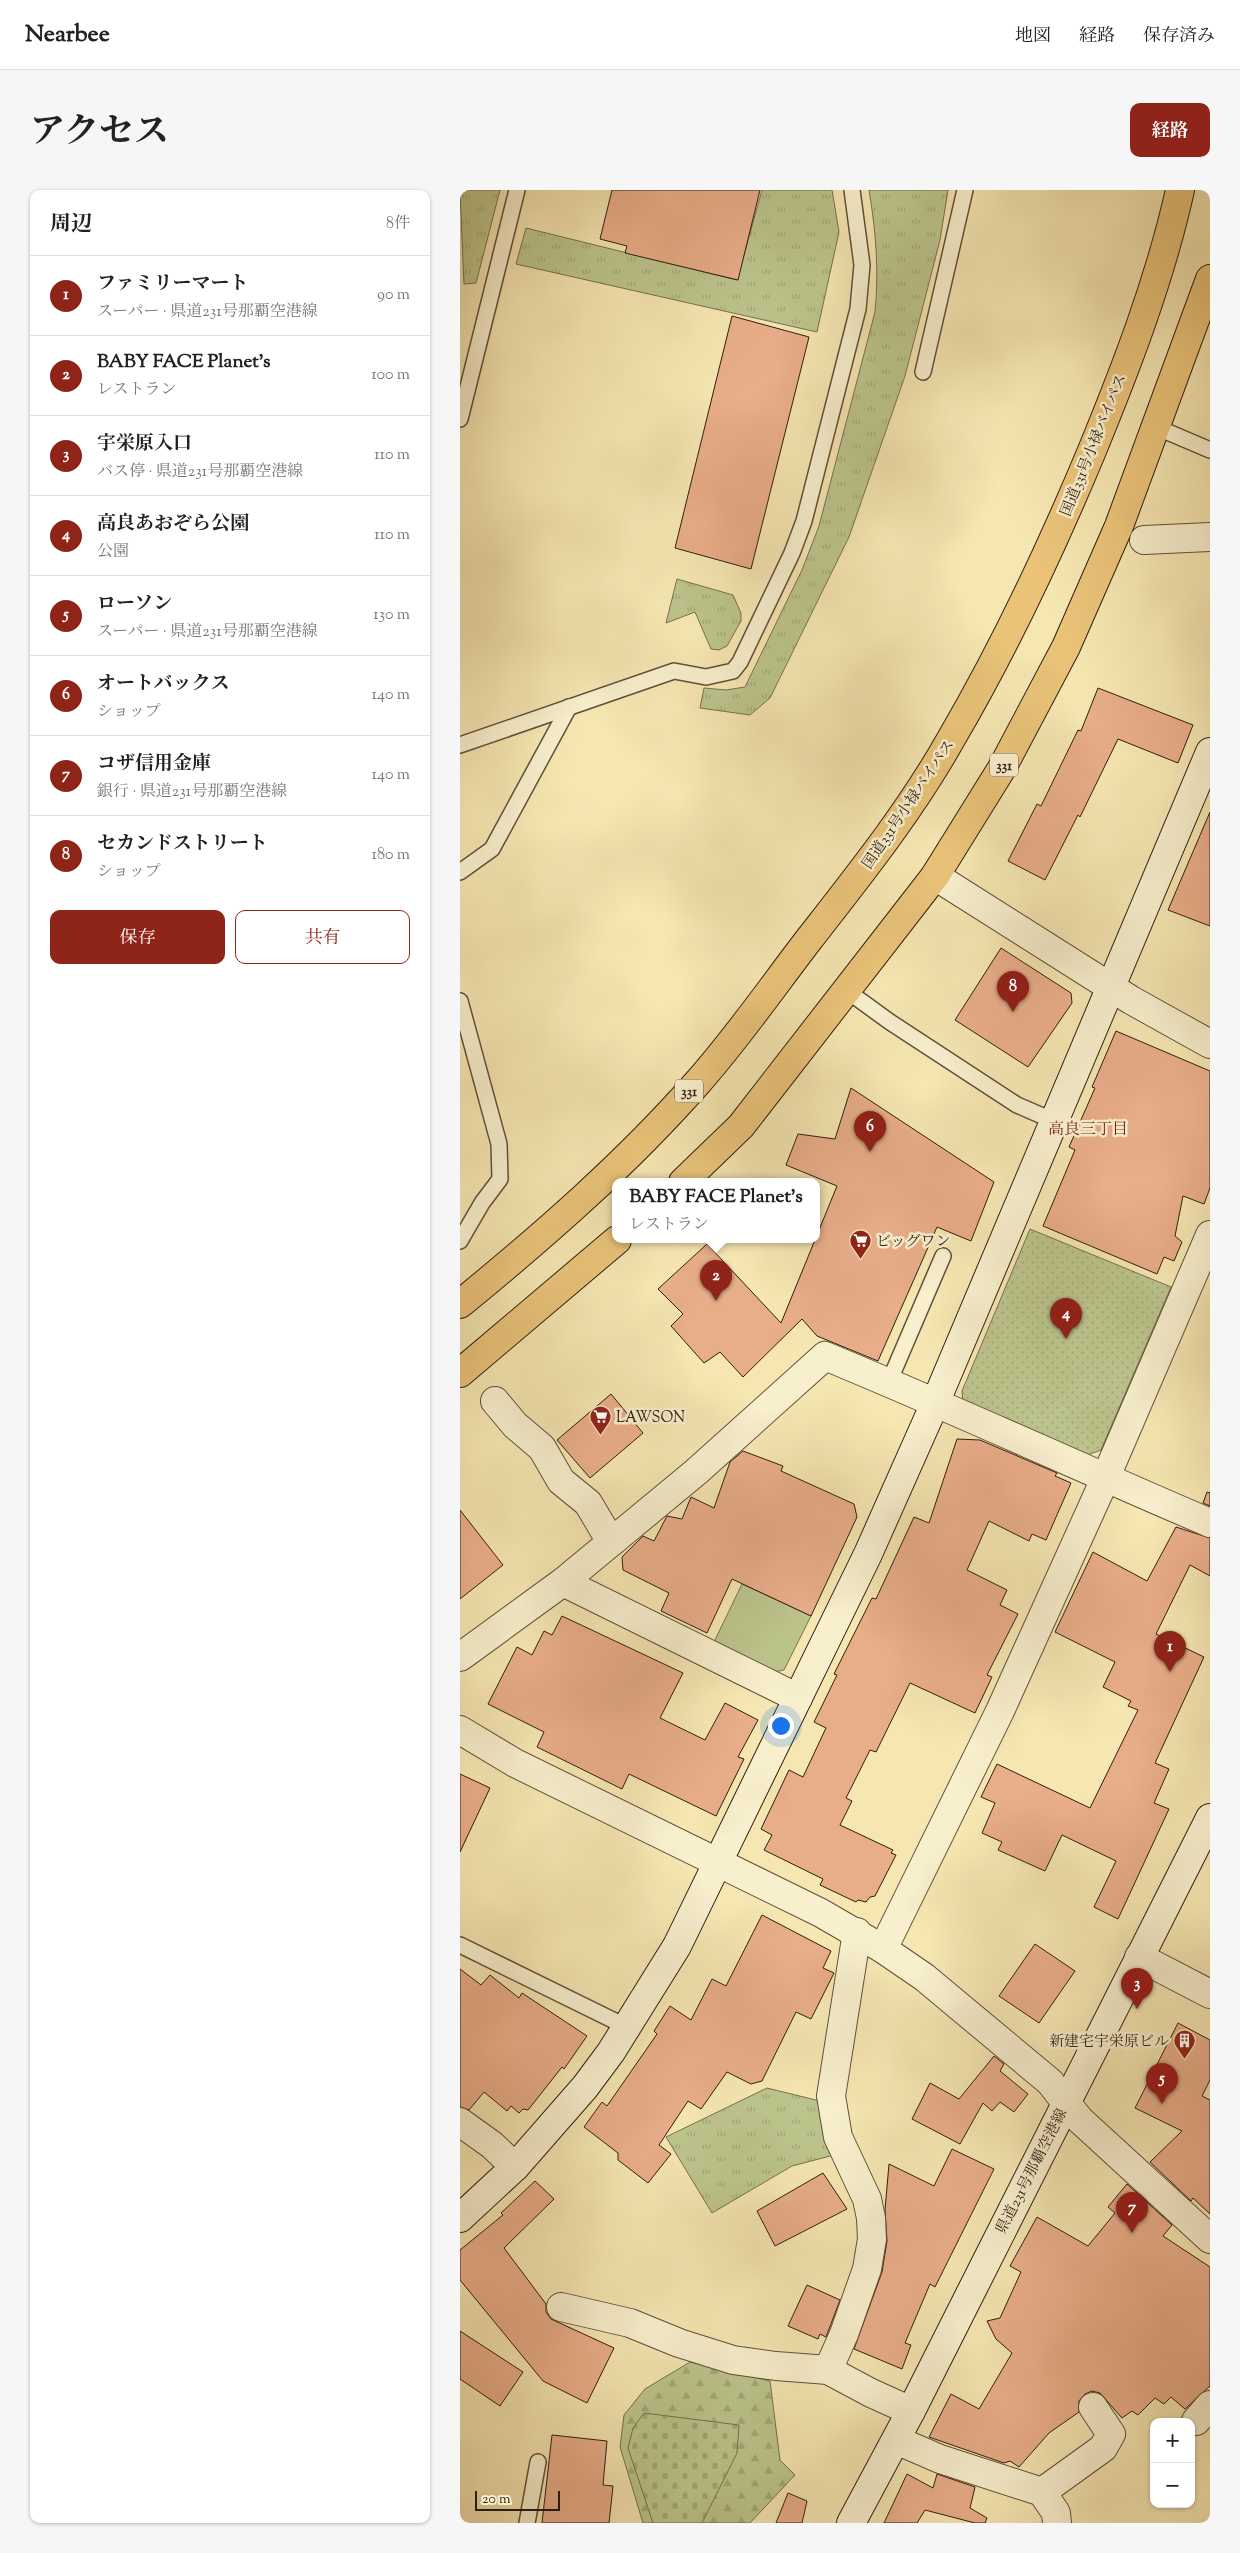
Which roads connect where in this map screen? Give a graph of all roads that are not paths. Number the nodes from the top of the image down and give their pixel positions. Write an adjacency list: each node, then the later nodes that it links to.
1 (518, 190): 7 (lane)
2 (852, 190): 12 (lane)
3 (965, 190): 6 (lane)
4 (1180, 190): 27 (highway, 国道331号小禄バイパス / 331)
5 (1210, 279): 8 (highway, 331)
6 (923, 372)
7 (460, 419)
8 (1156, 427): 9 (lane); 16 (highway, 331)
9 (1210, 450)
10 (1210, 537): 11 (street)
11 (1144, 540)
12 (569, 707): 13 (lane); 15 (lane)
13 (460, 745)
14 (1210, 752): 17 (street)
15 (460, 872)
16 (935, 876): 17 (street); 18 (highway, 331)
17 (1112, 988): 20 (street); 21 (street)
18 (846, 990): 21 (lane); 22 (highway, 331)
19 (460, 1001): 24 (lane)
20 (1210, 1044)
21 (1054, 1121): 31 (street)
22 (690, 1178)
23 (1210, 1235): 32 (street)
24 (460, 1241)
25 (613, 1243): 28 (highway)
26 (943, 1256): 29 (lane)
27 (460, 1304)
28 (460, 1373)
29 (889, 1382): 31 (street); 34 (street)
30 (495, 1401): 34 (street)
31 (936, 1401): 32 (street); 37 (street)
32 (1105, 1479): 33 (street); 43 (street)
33 (1210, 1523)
34 (614, 1540): 35 (street)
35 (563, 1582): 36 (street); 37 (street)
36 (460, 1657)
37 (798, 1698): 40 (street)
38 (460, 1730): 40 (street)
39 (1210, 1818): 44 (street, 県道231号那覇空港線)
40 (718, 1863): 41 (street); 46 (street)
41 (858, 1932): 43 (street); 53 (street)
42 (460, 1945): 46 (lane)
43 (883, 1949): 47 (street)
44 (1139, 1957): 45 (street); 47 (street, 県道231号那覇空港線)
45 (1210, 1994)
46 (628, 2027): 49 (street)
47 (1066, 2102): 51 (street); 55 (street, 県道231号那覇空港線)
48 (460, 2122): 49 (street)
49 (515, 2167): 50 (street)
50 (460, 2218)
51 (1210, 2239)
52 (561, 2307): 53 (street)
53 (828, 2370): 55 (street)
54 (1094, 2408): 58 (street)
55 (911, 2411): 56 (street, 県道231号那覇空港線)
56 (896, 2440): 58 (street); 60 (street, 県道231号那覇空港線)
57 (538, 2462): 59 (lane)
58 (1042, 2492): 61 (street)
59 (527, 2523)
60 (851, 2523)
61 (1058, 2523)

